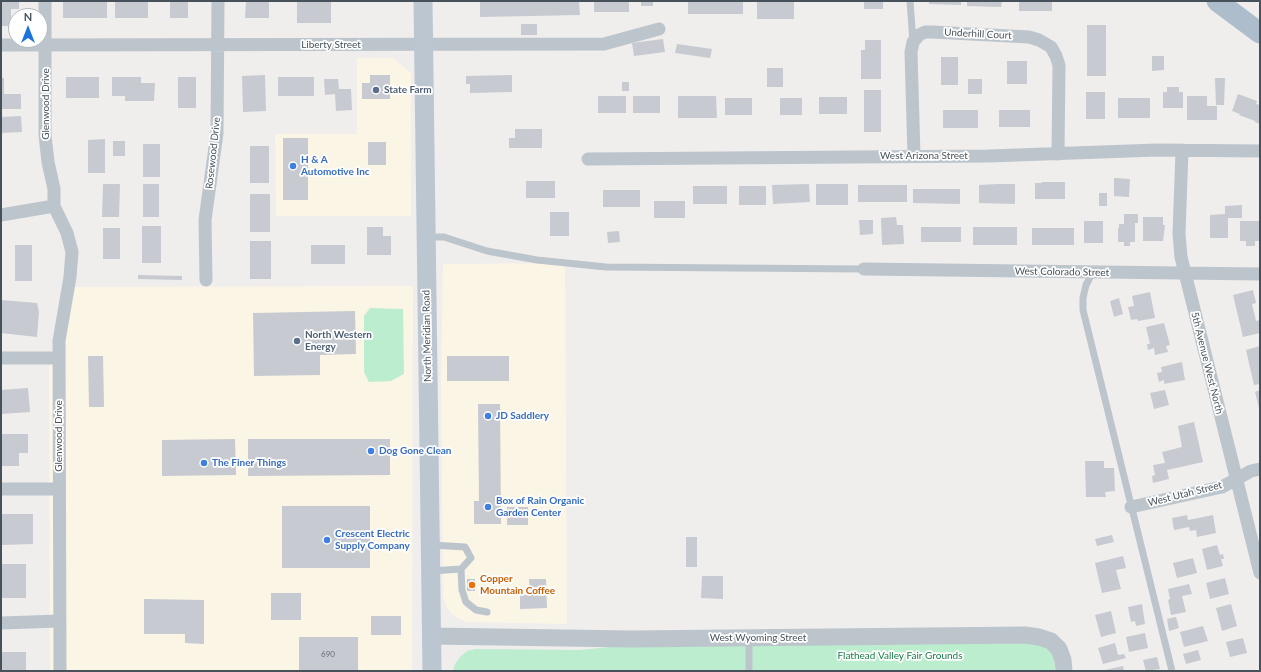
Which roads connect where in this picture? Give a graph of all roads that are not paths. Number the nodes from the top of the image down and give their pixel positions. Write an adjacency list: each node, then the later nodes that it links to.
1 (218, 1): 9 (street, Rosewood Drive)
2 (423, 1): 10 (main road, North Meridian Road)
3 (910, 1): 7 (lane)
4 (1217, 1): 6 (main road)
5 (659, 29): 10 (street, Liberty Street)
6 (1260, 33)
7 (913, 42): 14 (street, Underhill Court); 15 (street)
8 (48, 44): 9 (street, Liberty Street)
9 (218, 44): 10 (street, Liberty Street); 24 (street, Rosewood Drive)
10 (423, 45): 19 (main road, North Meridian Road)
11 (46, 48): 17 (street, Glenwood Drive)
12 (1182, 150): 13 (street, West Arizona Street); 14 (street, West Arizona Street); 22 (street, 5th Avenue West North)
13 (1260, 151)
14 (1058, 154): 15 (street, West Arizona Street)
15 (914, 156): 16 (street, West Arizona Street)
16 (588, 159)
17 (54, 206): 18 (street); 26 (street, Glenwood Drive)
18 (1, 215)
19 (425, 237): 20 (lane); 32 (main road, North Meridian Road)
20 (864, 269): 21 (street, West Colorado Street)
21 (1093, 272): 22 (street, West Colorado Street); 31 (lane)
22 (1184, 273): 23 (street, West Colorado Street); 28 (street, 5th Avenue West North)
23 (1260, 274)
24 (206, 280)
25 (1, 358): 26 (street)
26 (59, 358): 30 (street, Glenwood Drive)
27 (1260, 469): 28 (street, West Utah Street)
28 (1237, 478): 31 (street, West Utah Street); 35 (street, 5th Avenue West North)
29 (1, 489): 30 (street)
30 (59, 489): 37 (street, Glenwood Drive)
31 (1131, 508): 45 (lane)
32 (430, 545): 33 (lane); 34 (main road, North Meridian Road)
33 (461, 569): 34 (lane); 36 (lane)
34 (430, 571): 39 (main road, North Meridian Road)
35 (1260, 573)
36 (487, 612)
37 (60, 621): 38 (street); 41 (street, Glenwood Drive)
38 (1, 623)
39 (431, 636): 40 (street, West Wyoming Street); 42 (main road, North Meridian Road)
40 (748, 638): 43 (lane); 44 (street, West Wyoming Street)
41 (60, 671)
42 (432, 671)
43 (749, 671)
44 (1064, 671)
45 (1172, 671)

